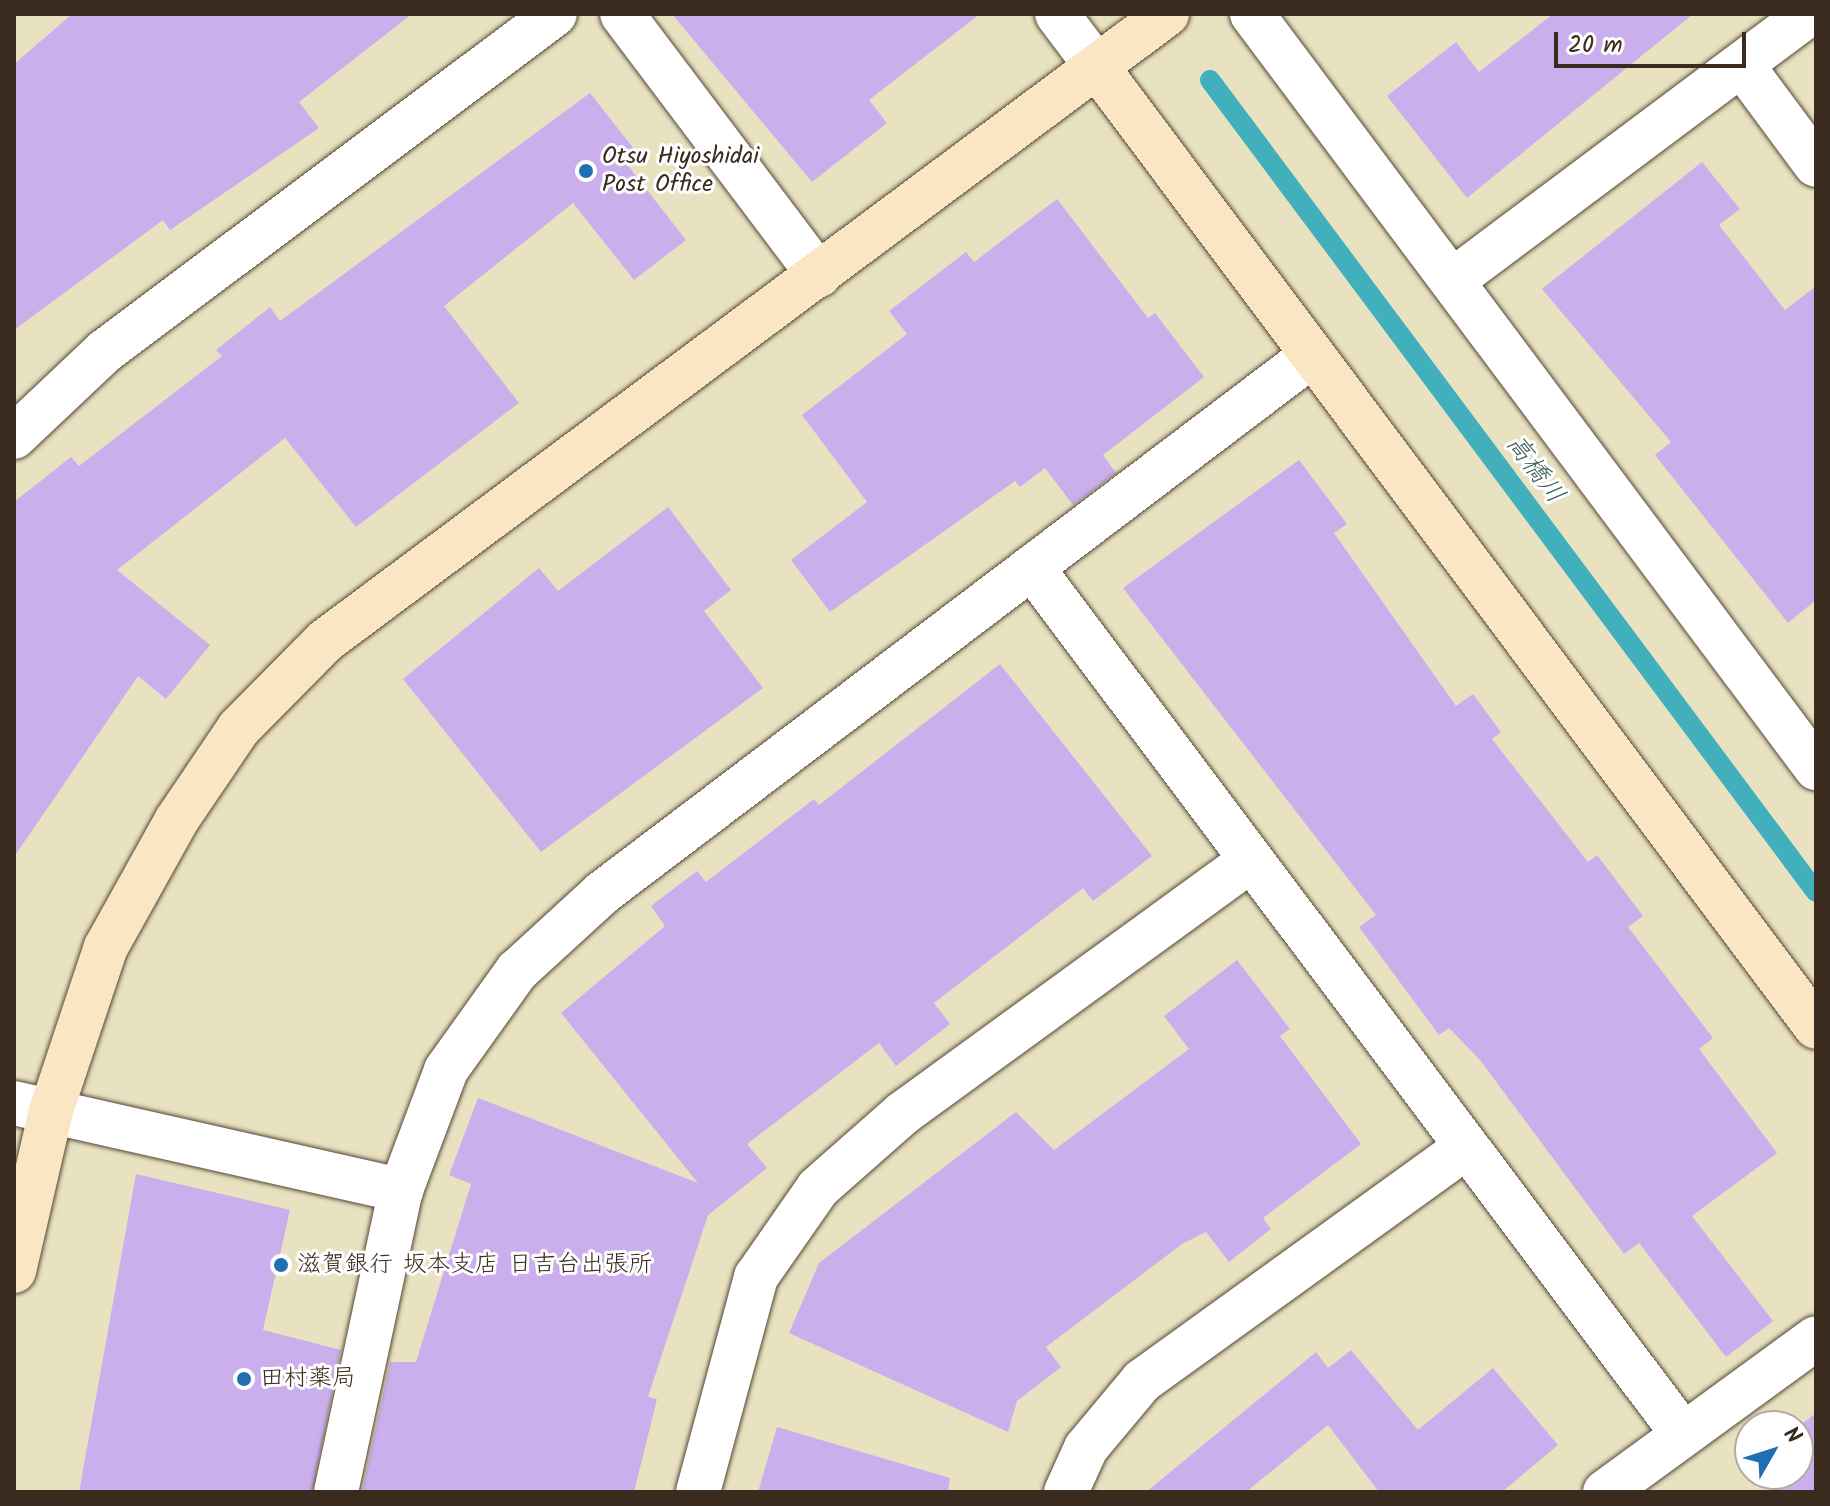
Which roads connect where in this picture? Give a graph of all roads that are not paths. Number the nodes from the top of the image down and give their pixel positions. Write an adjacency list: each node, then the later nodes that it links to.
1 (555, 14): 13 (street)
2 (622, 14): 10 (street)
3 (1057, 14): 8 (street)
4 (1167, 14): 8 (street)
5 (1252, 14): 11 (street)
6 (1809, 14): 7 (street)
7 (1742, 65): 9 (street); 11 (street)
8 (1097, 67): 10 (street); 12 (street)
9 (1816, 165)
10 (819, 275): 18 (street)
11 (1453, 280): 15 (street)
12 (1311, 356): 14 (street); 17 (street)
13 (14, 437)
14 (1033, 569): 16 (street); 20 (street)
15 (1816, 768)
16 (1251, 860): 19 (street); 25 (street)
17 (1816, 1027)
18 (32, 1107): 20 (street); 21 (street)
19 (1467, 1147): 23 (street); 26 (street)
20 (401, 1190): 24 (street)
21 (14, 1271)
22 (1816, 1338): 23 (street)
23 (1682, 1433): 27 (street)
24 (336, 1492)
25 (698, 1492)
26 (1066, 1492)
27 (1605, 1492)

